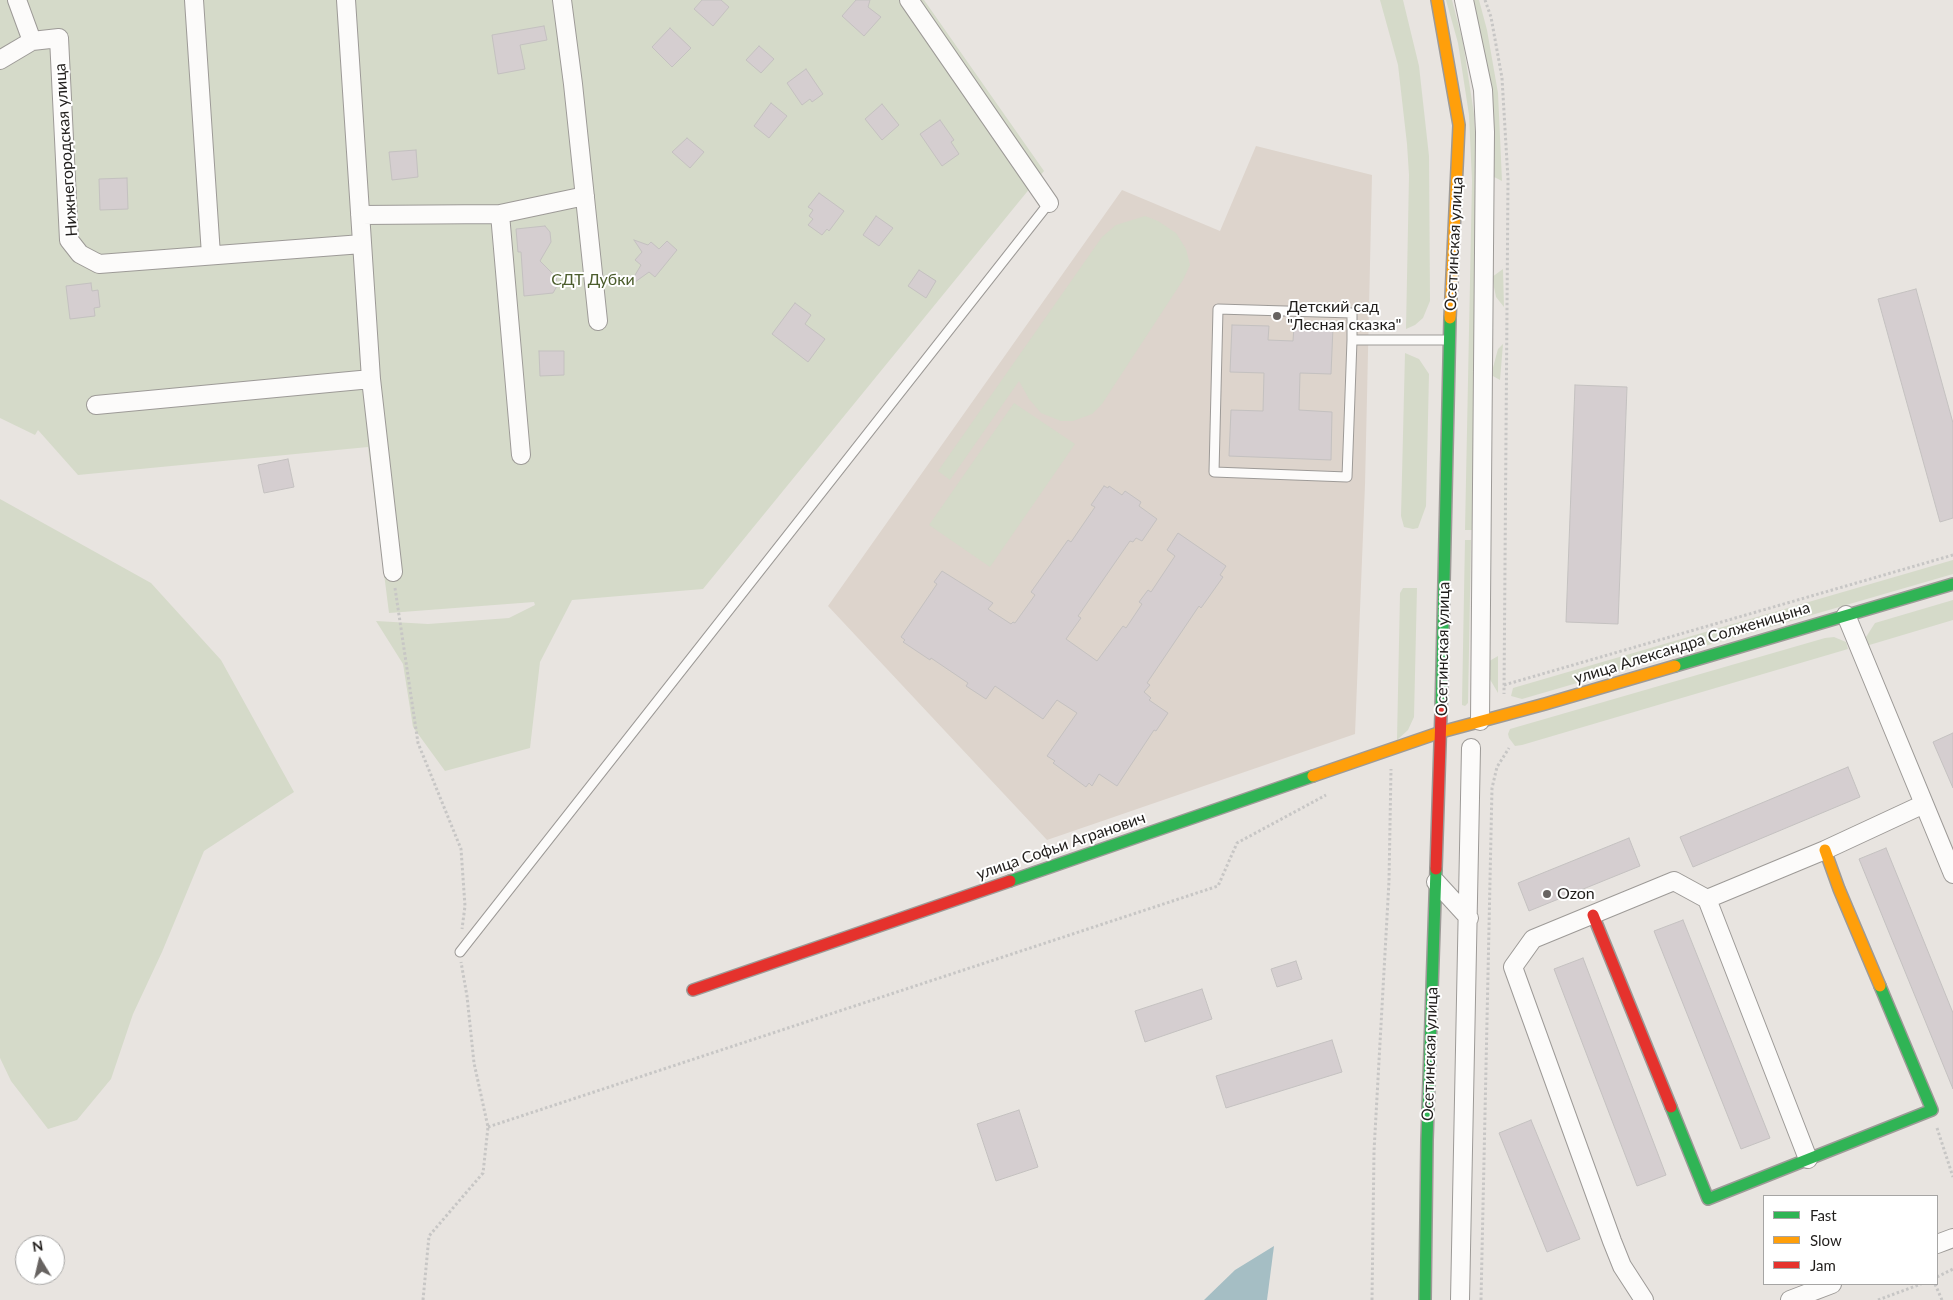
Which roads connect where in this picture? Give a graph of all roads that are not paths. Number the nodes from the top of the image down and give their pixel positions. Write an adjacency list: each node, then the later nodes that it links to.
1 (17, 0): 8 (street)
2 (194, 0): 15 (street)
3 (346, 0): 13 (street)
4 (562, 0): 10 (street)
5 (909, 0): 11 (street)
6 (1436, 0): 18 (street, Осетинская улица)
7 (1464, 0): 25 (street, Осетинская улица)
8 (32, 41): 9 (street); 15 (street, Нижнегородская улица)
9 (0, 60)
10 (585, 196): 12 (street); 16 (street)
11 (1050, 203): 35 (lane)
12 (500, 214): 13 (street); 21 (street)
13 (360, 215): 14 (street)
14 (362, 244): 15 (street, Нижнегородская улица); 19 (street)
15 (211, 256)
16 (598, 321)
17 (1352, 340): 17 (lane); 18 (lane)
18 (1449, 340): 26 (street, Осетинская улица)
19 (371, 379): 20 (street); 22 (street)
20 (96, 405)
21 (521, 455)
22 (393, 572)
23 (1953, 584): 24 (street, улица Александра Солженицына)
24 (1846, 615): 25 (street, улица Александра Солженицына); 28 (street)
25 (1480, 721): 26 (street, улица Александра Солженицына)
26 (1441, 732): 31 (street, Осетинская улица); 36 (street, улица Софьи Агранович)
27 (1471, 748): 34 (street, Осетинская улица)
28 (1924, 804): 29 (street); 30 (street)
29 (1825, 850): 32 (street); 37 (street)
30 (1953, 874)
31 (1436, 882): 34 (street); 41 (street, Осетинская улица)
32 (1707, 899): 33 (street); 37 (street)
33 (1593, 914): 37 (street); 43 (street)
34 (1468, 918): 42 (street, Осетинская улица)
35 (460, 952)
36 (693, 990)
37 (1808, 1159)
38 (1953, 1238): 39 (street)
39 (1938, 1244)
40 (1829, 1285): 44 (street)
41 (1425, 1300)
42 (1460, 1300)
43 (1644, 1300)
44 (1790, 1300)

